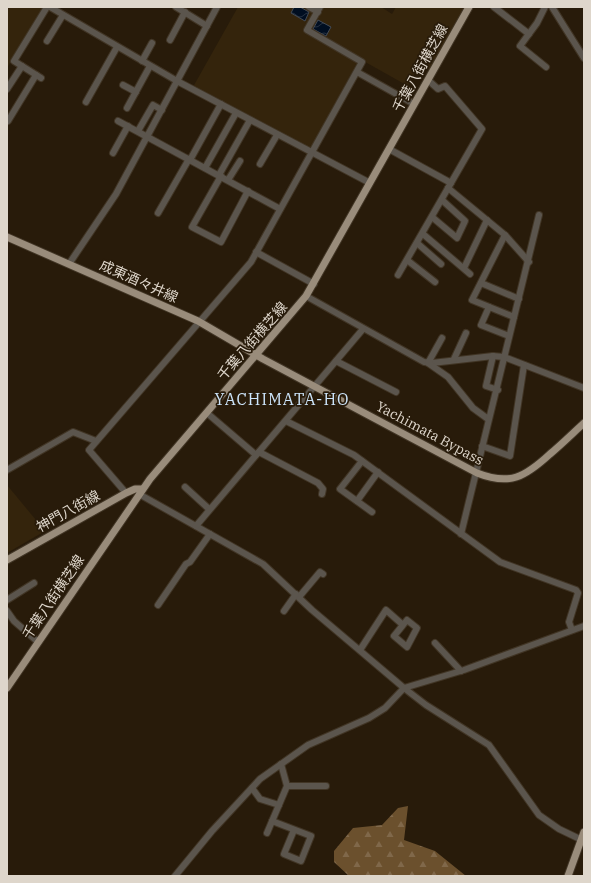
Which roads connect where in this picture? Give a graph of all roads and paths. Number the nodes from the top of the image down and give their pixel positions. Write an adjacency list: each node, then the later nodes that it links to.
1 (47, 7): 21 (street)
2 (50, 7): 12 (street)
3 (176, 7): 11 (street)
4 (217, 7): 13 (street)
5 (309, 7): 10 (street)
6 (469, 7): 25 (main road, 千葉八街横芝線)
7 (494, 7): 14 (street)
8 (546, 7): 14 (street)
9 (552, 7): 19 (street)
10 (319, 9): 24 (street)
11 (185, 12): 13 (street); 15 (street)
12 (63, 14): 16 (street); 18 (street)
13 (207, 26): 26 (street)
14 (529, 34): 23 (street)
15 (170, 40)
16 (47, 41)
17 (152, 43): 20 (street)
18 (117, 47): 20 (street); 30 (street)
19 (584, 58)
20 (142, 61): 22 (street)
21 (22, 66): 28 (street); 37 (street)
22 (150, 66): 26 (street); 29 (street)
23 (546, 67)
24 (357, 72): 32 (street); 44 (street)
25 (428, 80): 32 (main road, 千葉八街横芝線); 53 (street)
26 (177, 81): 31 (street); 34 (street)
27 (123, 85): 29 (street)
28 (7, 89)
29 (136, 92): 33 (street)
30 (86, 102)
31 (221, 104): 35 (street); 46 (street)
32 (414, 104): 43 (main road, 千葉八街横芝線)
33 (127, 108)
34 (162, 110): 40 (street); 42 (street)
35 (236, 113): 36 (street); 49 (street)
36 (250, 120): 41 (street); 50 (street)
37 (9, 121)
38 (118, 121): 39 (street)
39 (128, 126): 40 (street); 45 (street)
40 (138, 131): 42 (street)
41 (277, 135): 44 (street); 48 (street)
42 (148, 136): 46 (street); 68 (street)
43 (389, 149): 52 (main road, 千葉八街横芝線); 53 (street)
44 (312, 152): 52 (street); 56 (street)
45 (113, 153)
46 (190, 159): 49 (street); 57 (street)
47 (240, 161): 51 (street)
48 (260, 164)
49 (205, 168): 50 (street)
50 (220, 176): 51 (street); 54 (street)
51 (228, 180): 54 (street)
52 (370, 183): 75 (main road, 千葉八街横芝線)
53 (449, 186): 55 (street); 60 (street)
54 (248, 192): 56 (street)
55 (442, 200): 59 (street); 59 (street)
56 (280, 209): 65 (street)
57 (158, 213)
58 (539, 215): 67 (street)
59 (432, 217): 61 (street)
60 (487, 220): 62 (street); 70 (street)
61 (423, 234): 64 (street); 70 (street)
62 (505, 235): 67 (street); 74 (street)
63 (7, 237): 68 (main road, 成東酒々井線)
64 (417, 243): 66 (street); 69 (street)
65 (256, 252): 75 (street); 80 (street)
66 (407, 260): 71 (street); 73 (street)
67 (529, 262): 77 (street)
68 (69, 264): 80 (main road, 成東酒々井線)
69 (441, 264)
70 (464, 268): 72 (street)
71 (398, 274)
72 (470, 274)
73 (435, 282)
74 (481, 283): 77 (street); 78 (street)
75 (314, 284): 76 (main road, 千葉八街横芝線)
76 (306, 296): 81 (street); 85 (main road, 千葉八街横芝線)
77 (519, 299): 79 (street)
78 (489, 306): 79 (street); 83 (street)
79 (514, 317): 83 (street)
80 (198, 321): 85 (main road, 成東酒々井線); 100 (street)
81 (363, 329): 89 (street); 90 (street)
82 (466, 333): 88 (street)
83 (509, 336): 87 (street)
84 (442, 338): 90 (street)
85 (257, 355): 92 (main road, Yachimata Bypass); 96 (main road, 千葉八街横芝線)
86 (493, 356): 87 (street); 88 (street); 94 (street)
87 (504, 357): 91 (street); 94 (street)
88 (454, 359): 90 (street)
89 (336, 361): 92 (street); 95 (street)
90 (428, 363): 97 (street)
91 (524, 365): 93 (street); 101 (street)
92 (315, 386): 98 (street); 106 (main road, Yachimata Bypass)
93 (584, 388)
94 (498, 390): 97 (street)
95 (396, 392)
96 (207, 413): 102 (street); 108 (main road, 千葉八街横芝線)
97 (488, 419): 101 (street)
98 (286, 421): 102 (street); 103 (street)
99 (584, 423): 106 (main road, Yachimata Bypass)
100 (96, 441): 104 (street); 109 (street)
101 (482, 446): 106 (street)
102 (258, 454): 110 (street); 112 (street)
103 (362, 461): 105 (street); 111 (street)
104 (7, 470)
105 (378, 472): 111 (street); 116 (street)
106 (477, 473): 116 (street)
107 (185, 487): 112 (street)
108 (140, 492): 109 (main road, 神門八街線); 114 (street); 128 (main road, 千葉八街横芝線)
109 (126, 493): 117 (main road, 神門八街線)
110 (322, 494)
111 (358, 501): 113 (street)
112 (209, 509): 114 (street)
113 (372, 512)
114 (196, 526): 115 (street)
115 (210, 534): 120 (street); 122 (street)
116 (461, 534): 127 (street)
117 (7, 560)
118 (323, 574): 120 (street)
119 (34, 583): 121 (street)
120 (297, 596): 124 (street); 130 (street)
121 (7, 600)
122 (158, 605)
123 (7, 611): 128 (street)
124 (284, 611)
125 (403, 625): 130 (street)
126 (584, 626): 127 (street)
127 (572, 630): 131 (street)
128 (38, 642): 132 (main road, 千葉八街横芝線)
129 (435, 644): 131 (street)
130 (360, 650): 133 (street)
131 (461, 671): 133 (street)
132 (7, 688)
133 (404, 688): 134 (street); 142 (street)
134 (281, 764): 135 (street); 137 (street)
135 (287, 786): 136 (street); 138 (street)
136 (326, 786)
137 (252, 788): 138 (street); 143 (street)
138 (279, 805): 139 (street)
139 (272, 821): 140 (street); 141 (street)
140 (294, 830): 140 (street)
141 (267, 833)
142 (583, 837): 144 (main road)
143 (175, 876)
144 (568, 876)

